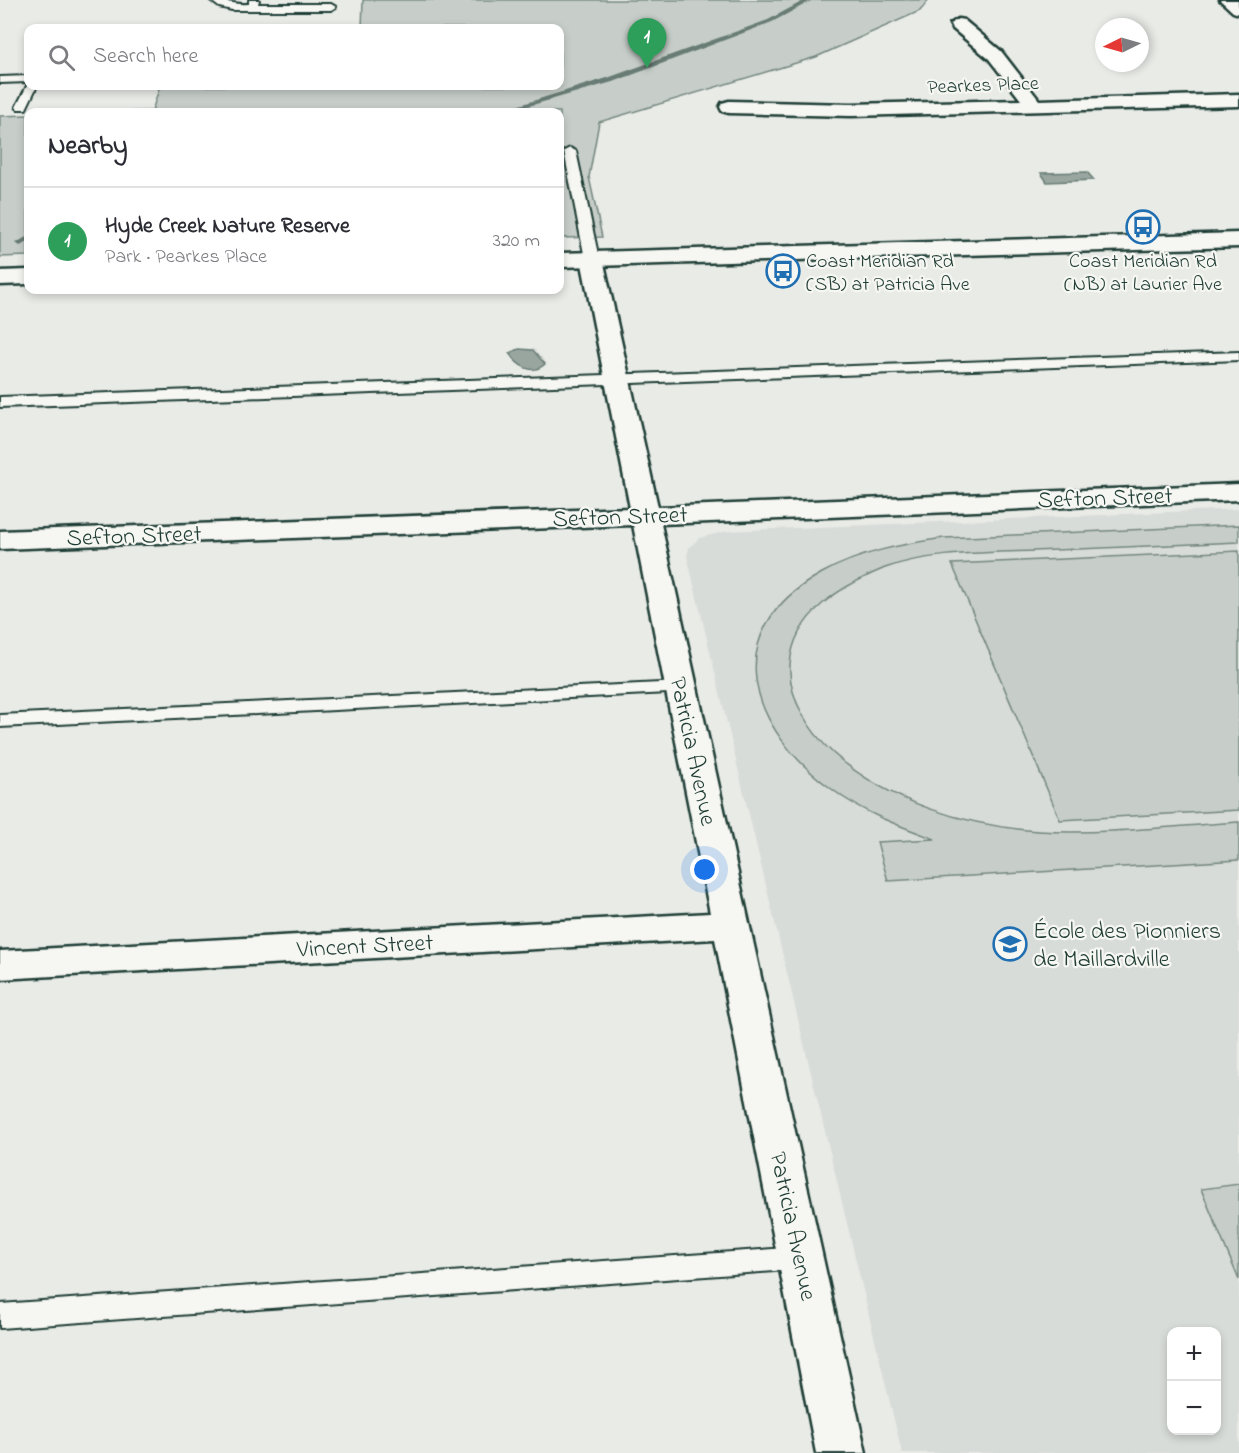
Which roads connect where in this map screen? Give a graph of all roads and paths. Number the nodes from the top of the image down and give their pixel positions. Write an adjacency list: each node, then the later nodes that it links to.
1 (215, 0): 3 (lane)
2 (1228, 0): 5 (street)
3 (254, 3): 4 (lane)
4 (331, 7)
5 (1239, 9)
6 (958, 24): 11 (street)
7 (24, 79): 8 (lane)
8 (0, 80)
9 (30, 90): 12 (lane)
10 (1239, 100): 11 (street, Pearkes Place)
11 (1034, 105): 13 (street, Pearkes Place)
12 (22, 107)
13 (729, 107)
14 (570, 151): 16 (lane)
15 (1239, 240): 16 (street)
16 (590, 251): 17 (street); 21 (street, Patricia Avenue)
17 (564, 259)
18 (24, 277): 19 (street)
19 (0, 278)
20 (1239, 356): 21 (lane)
21 (616, 378): 22 (lane); 24 (street, Patricia Avenue)
22 (0, 402)
23 (1239, 492): 24 (street, Sefton Street)
24 (645, 514): 25 (street, Sefton Street); 26 (street, Patricia Avenue)
25 (0, 540)
26 (681, 688): 27 (lane); 28 (street, Patricia Avenue)
27 (0, 721)
28 (730, 925): 29 (street, Vincent Street); 30 (street, Patricia Avenue)
29 (0, 965)
30 (801, 1258): 31 (lane); 32 (street, Patricia Avenue)
31 (0, 1316)
32 (842, 1453)

